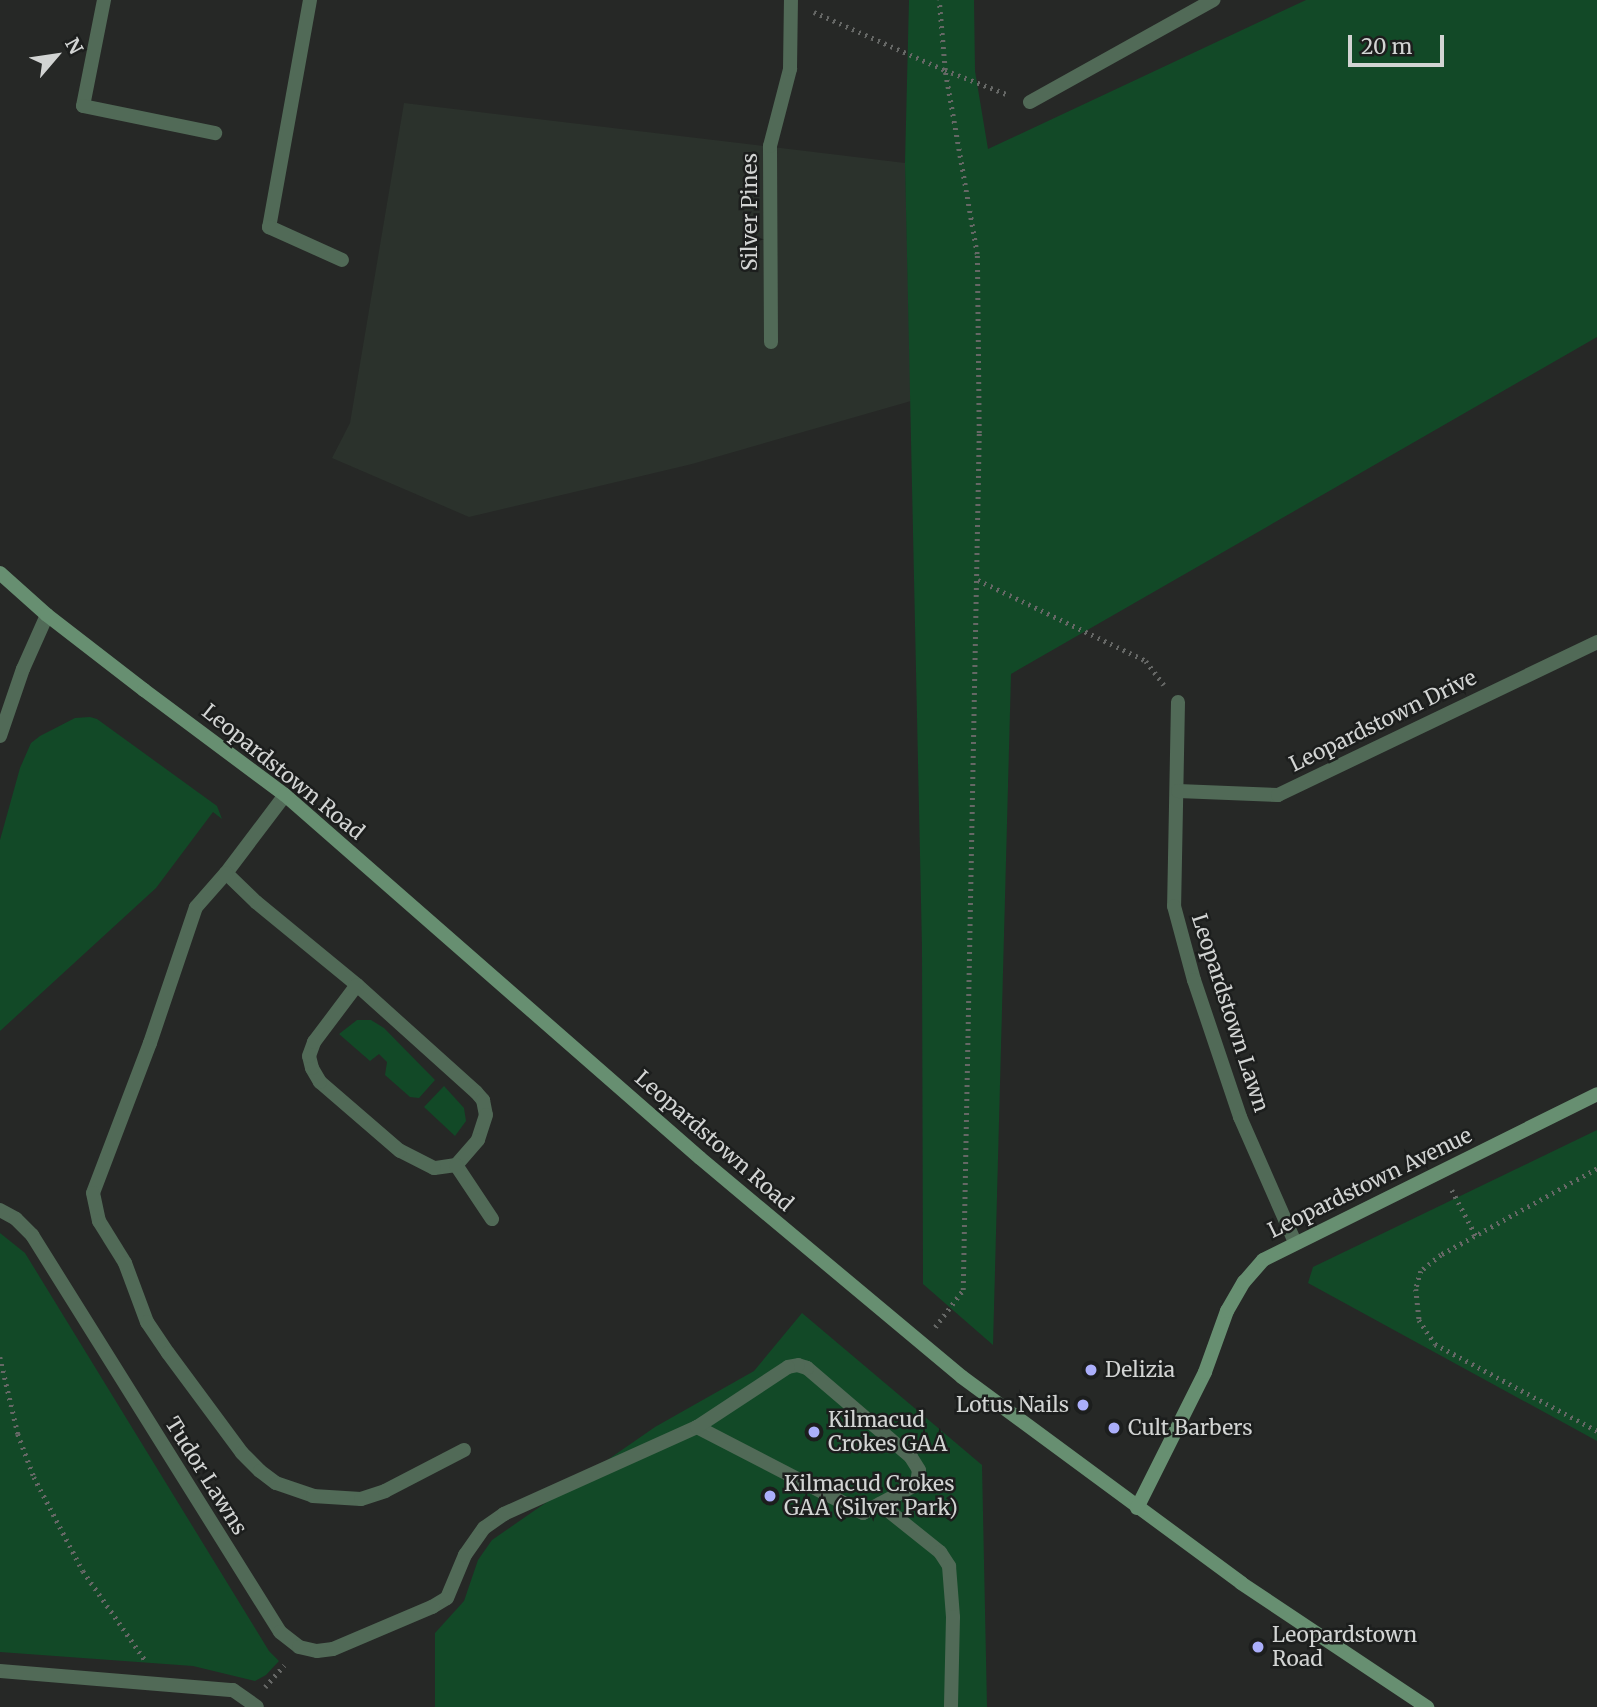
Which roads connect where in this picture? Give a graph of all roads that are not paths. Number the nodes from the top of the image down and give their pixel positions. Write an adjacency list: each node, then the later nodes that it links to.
1 (104, 0): 6 (street)
2 (310, 0): 7 (street)
3 (1213, 0): 5 (street)
4 (791, 1): 8 (street, Silver Pines)
5 (1030, 102)
6 (215, 133)
7 (342, 260)
8 (771, 342)
9 (0, 573): 10 (main road, Leopardstown Road)
10 (47, 615): 13 (street); 15 (main road, Leopardstown Road)
11 (1597, 642): 14 (street, Leopardstown Drive)
12 (1178, 702): 14 (street, Leopardstown Lawn)
13 (0, 736)
14 (1178, 791): 22 (street, Leopardstown Lawn)
15 (285, 795): 16 (street); 26 (main road, Leopardstown Road)
16 (226, 873): 17 (street); 24 (street)
17 (357, 985): 19 (street); 19 (street)
18 (1597, 1094): 22 (main road, Leopardstown Avenue)
19 (456, 1165): 21 (street)
20 (0, 1210): 23 (street, Tudor Lawns)
21 (492, 1219)
22 (1295, 1242): 26 (main road, Leopardstown Avenue)
23 (697, 1427): 25 (street); 25 (street)
24 (464, 1450)
25 (880, 1504): 29 (street)
26 (1137, 1508): 30 (main road, Leopardstown Road)
27 (0, 1671): 28 (street)
28 (255, 1704)
29 (951, 1707)
30 (1427, 1707)

